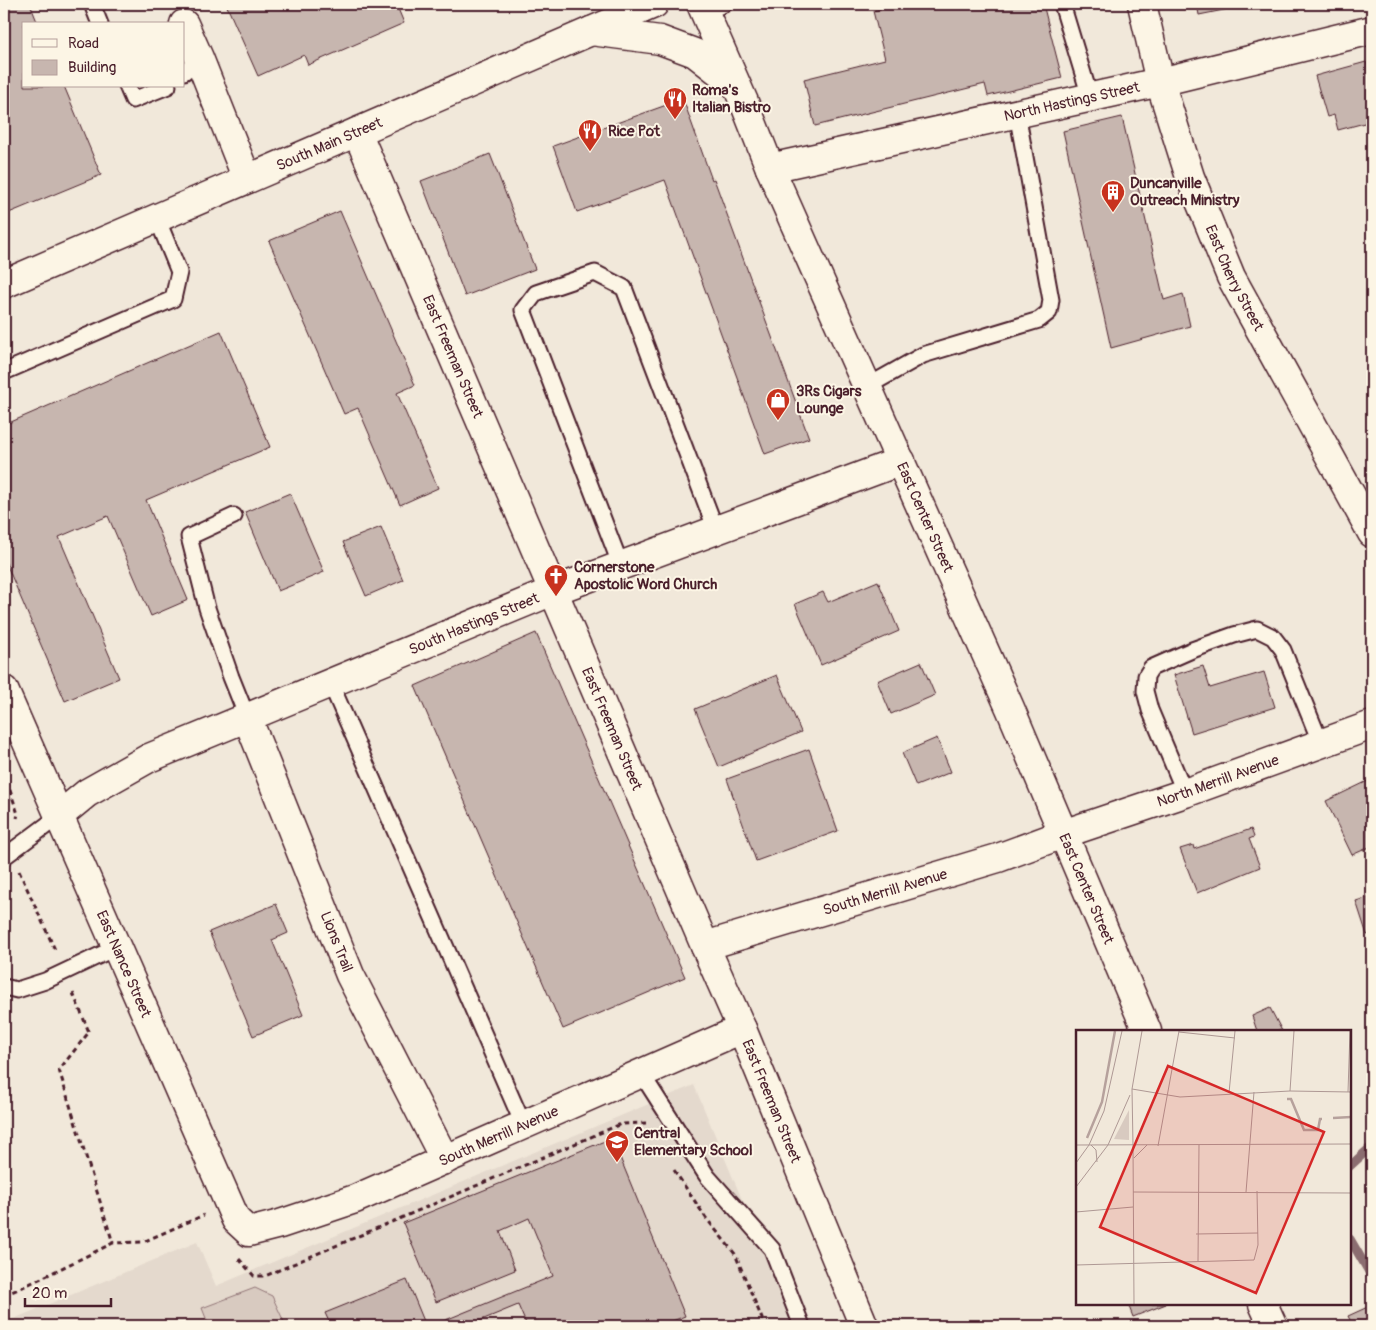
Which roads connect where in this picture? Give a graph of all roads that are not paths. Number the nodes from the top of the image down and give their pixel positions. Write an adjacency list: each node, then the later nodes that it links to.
1 (92, 4): 7 (lane)
2 (174, 4): 8 (street)
3 (654, 4): 11 (street, South Main Street)
4 (1062, 4): 17 (lane)
5 (1142, 4): 13 (street, East Cherry Street)
6 (710, 6): 14 (street, East Center Street)
7 (99, 22)
8 (183, 22)
9 (185, 29): 12 (street)
10 (1372, 30): 13 (street, North Hastings Street)
11 (589, 31): 14 (street); 19 (street, South Main Street)
12 (192, 65): 21 (street)
13 (1160, 82): 17 (street, North Hastings Street); 28 (street, East Cherry Street)
14 (736, 85): 20 (street, East Center Street)
15 (157, 88): 16 (lane)
16 (130, 93)
17 (1090, 97): 18 (street, North Hastings Street)
18 (1017, 113): 20 (street, North Hastings Street); 25 (lane)
19 (357, 132): 21 (street, South Main Street); 31 (street, East Freeman Street)
20 (770, 168): 25 (street, East Center Street)
21 (247, 179): 22 (street, South Main Street)
22 (157, 218): 23 (street, South Main Street); 24 (lane)
23 (4, 284)
24 (4, 372)
25 (868, 386): 26 (street, East Center Street)
26 (901, 461): 29 (street, South Hastings Street); 39 (street, East Center Street)
27 (234, 516): 34 (lane)
28 (1371, 527)
29 (716, 530): 30 (street, South Hastings Street); 30 (lane)
30 (620, 566): 31 (street, South Hastings Street)
31 (553, 591): 32 (street, South Hastings Street); 41 (street, East Freeman Street)
32 (330, 682): 34 (street, South Hastings Street); 47 (lane)
33 (4, 690): 38 (street, East Nance Street)
34 (247, 717): 38 (street, South Hastings Street); 48 (street, Lions Trail)
35 (1372, 725): 36 (street, North Merrill Avenue)
36 (1320, 744): 37 (street, North Merrill Avenue); 37 (lane)
37 (1185, 793): 39 (street, North Merrill Avenue)
38 (59, 816): 40 (lane); 42 (street, East Nance Street)
39 (1063, 834): 41 (street, South Merrill Avenue); 45 (street, East Center Street)
40 (7, 854)
41 (704, 946): 44 (street, East Freeman Street)
42 (117, 947): 43 (lane); 49 (street, East Nance Street)
43 (4, 987)
44 (742, 1029): 46 (street, South Merrill Avenue); 52 (street, East Freeman Street)
45 (1147, 1030)
46 (641, 1074): 47 (street, South Merrill Avenue); 51 (lane)
47 (523, 1124): 48 (street, South Merrill Avenue)
48 (445, 1160): 49 (street, South Merrill Avenue)
49 (249, 1232)
50 (1263, 1305): 53 (street)
51 (802, 1326)
52 (864, 1326)
53 (1273, 1326)

